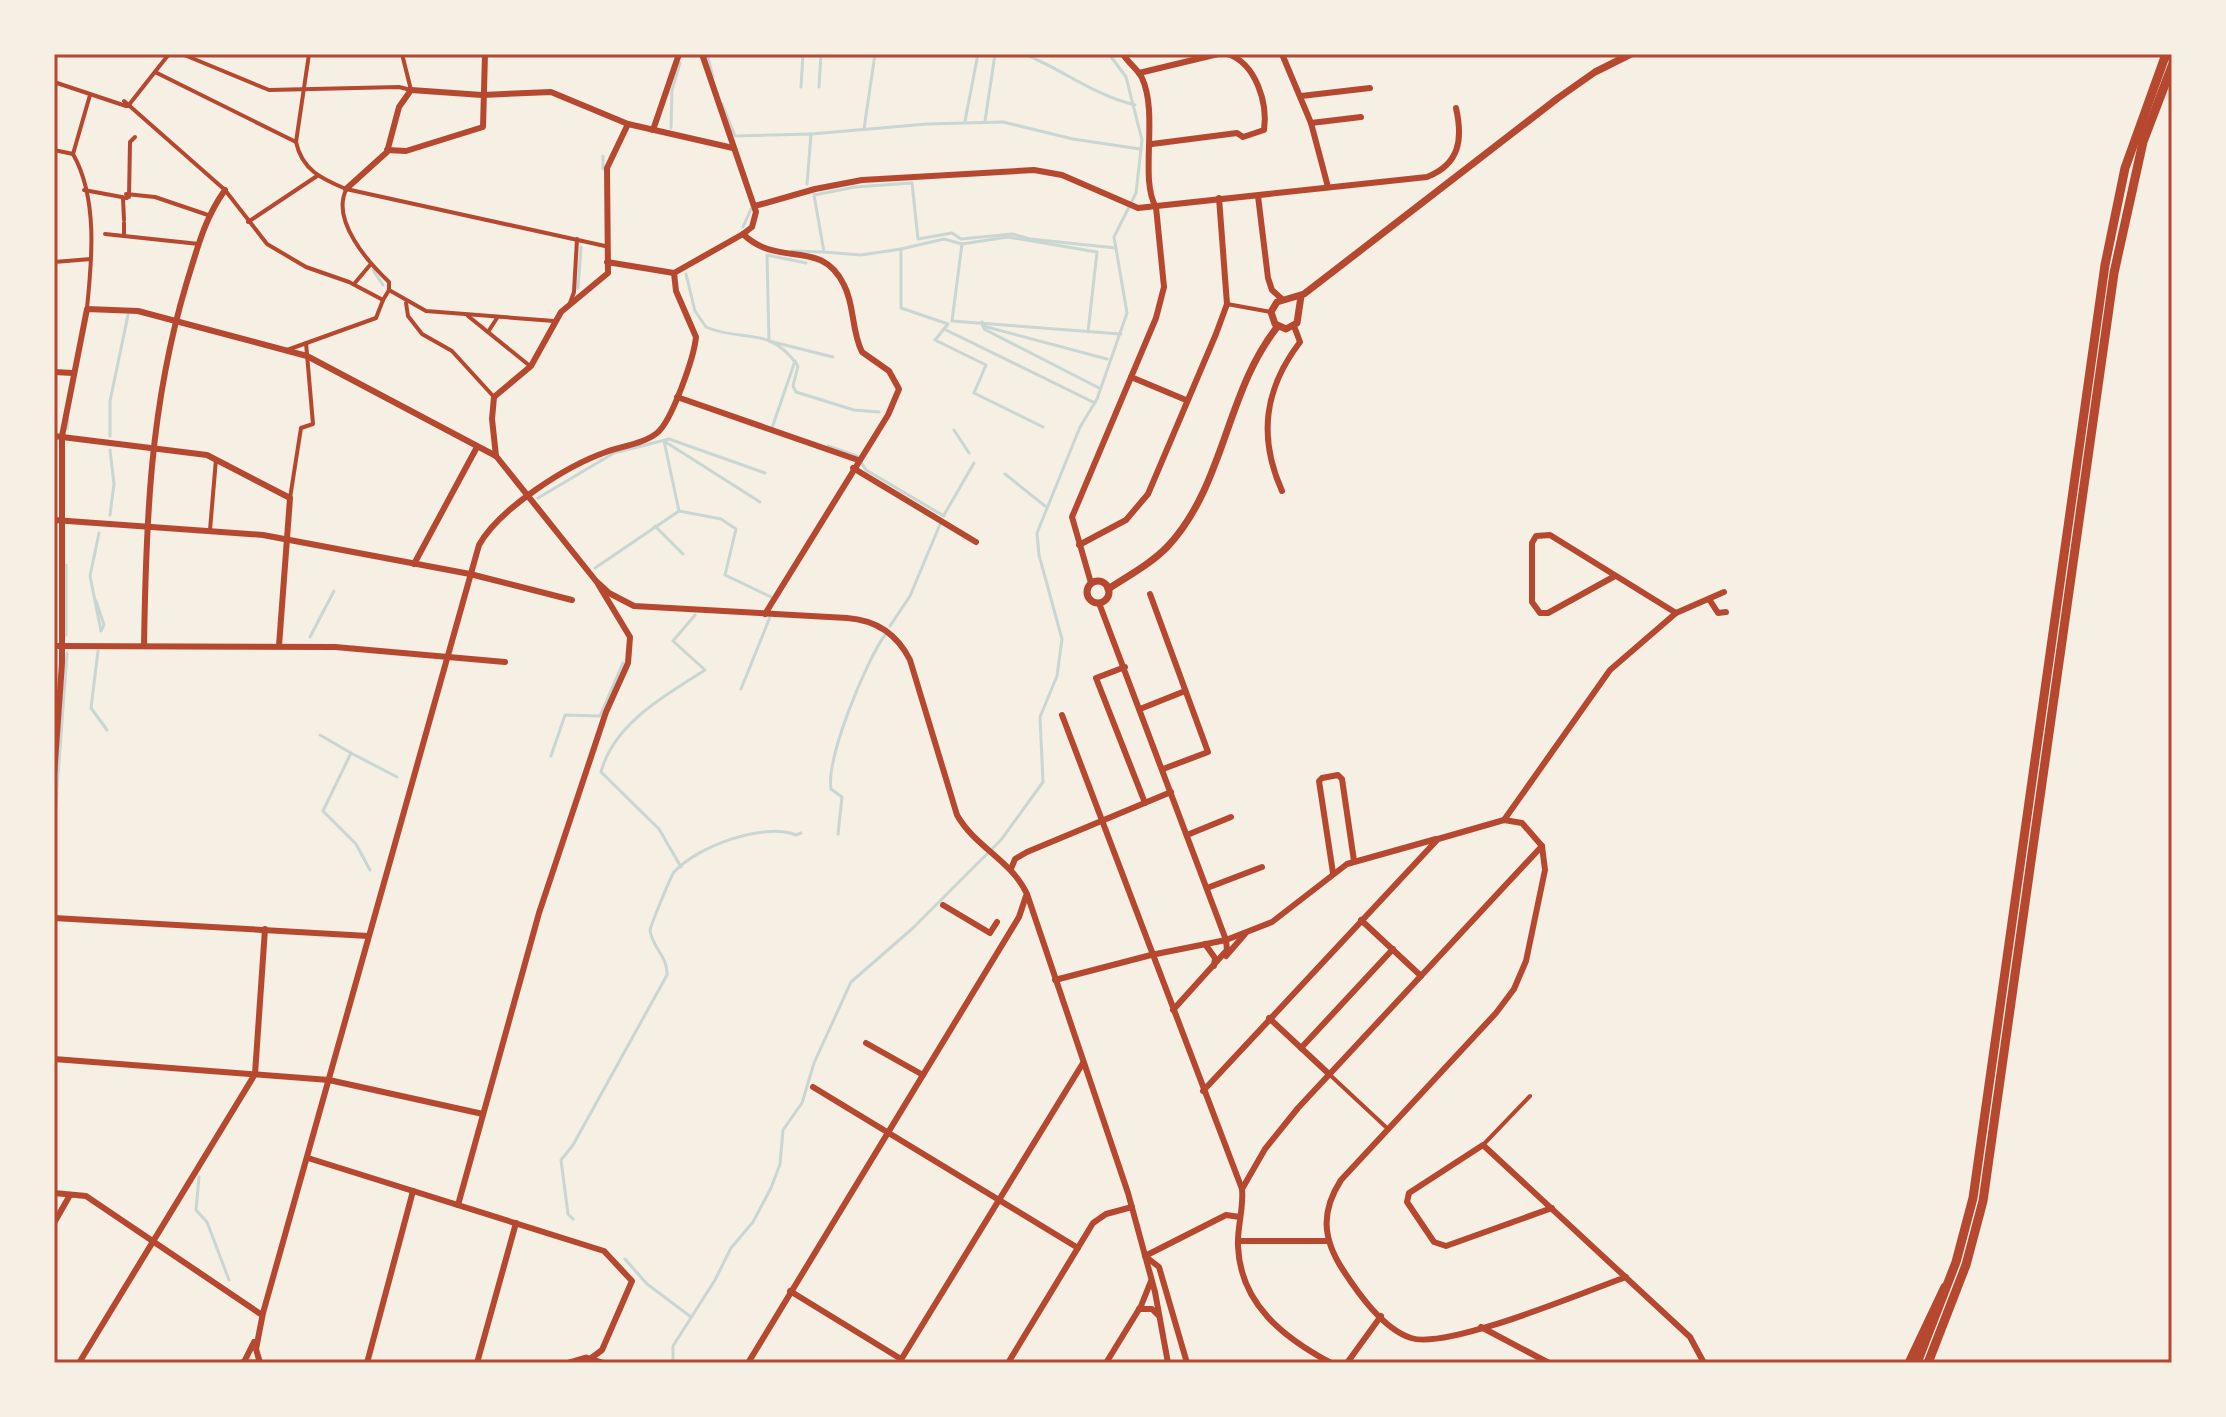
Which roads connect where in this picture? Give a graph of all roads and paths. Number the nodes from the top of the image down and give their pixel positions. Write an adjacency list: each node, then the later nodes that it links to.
1 (169, 54): 15 (street)
2 (182, 54): 18 (street)
3 (309, 54): 18 (street)
4 (402, 54): 20 (street)
5 (485, 54): 22 (street)
6 (679, 54): 29 (street)
7 (701, 54): 33 (street)
8 (1123, 54): 16 (street)
9 (1218, 54): 16 (street)
10 (1228, 54): 32 (street)
11 (1282, 54): 23 (street)
12 (1631, 54): 62 (street)
13 (2166, 54): 195 (highway)
14 (2172, 66): 195 (highway)
15 (155, 72): 24 (street); 31 (street)
16 (1139, 73): 32 (street)
17 (54, 82): 21 (street)
18 (303, 88): 20 (street); 31 (street)
19 (1370, 88): 23 (street)
20 (411, 90): 22 (street); 35 (street)
21 (90, 95): 24 (street); 36 (street)
22 (482, 95): 28 (street); 35 (street)
23 (1301, 96): 27 (street)
24 (126, 104): 41 (street)
25 (1456, 108): 38 (street)
26 (1361, 117): 27 (street)
27 (1311, 123): 38 (street)
28 (628, 124): 29 (street); 54 (street)
29 (653, 130): 33 (street)
30 (135, 137): 43 (street)
31 (296, 142): 37 (street)
32 (1152, 144): 46 (street)
33 (733, 148): 45 (street)
34 (54, 150): 36 (street)
35 (387, 150): 39 (street)
36 (73, 154): 40 (street)
37 (317, 176): 39 (street); 48 (street)
38 (1328, 187): 42 (street)
39 (346, 189): 52 (street); 58 (street)
40 (84, 190): 43 (street); 55 (street)
41 (225, 190): 47 (street); 48 (street)
42 (1258, 196): 44 (street); 64 (street)
43 (126, 197): 47 (street); 51 (street)
44 (1219, 198): 46 (street); 67 (street)
45 (755, 206): 46 (street); 50 (street)
46 (1156, 207): 84 (street)
47 (208, 215): 53 (street)
48 (248, 222): 60 (street)
49 (105, 234): 51 (street)
50 (743, 234): 59 (street); 93 (street)
51 (124, 235): 53 (street)
52 (577, 239): 54 (street); 66 (street)
53 (199, 244): 73 (street)
54 (605, 246): 57 (street)
55 (92, 259): 56 (street); 68 (street)
56 (54, 262)
57 (607, 262): 59 (street); 66 (street)
58 (368, 263): 60 (street); 61 (street)
59 (674, 273): 86 (street)
60 (354, 284): 63 (street)
61 (389, 290): 63 (street); 65 (street)
62 (1301, 296): 64 (street); 69 (street)
63 (383, 300): 78 (street)
64 (1285, 300): 69 (street); 70 (street)
65 (405, 301): 71 (street); 85 (street)
66 (570, 303): 74 (street)
67 (1227, 304): 70 (street); 87 (street)
68 (87, 309): 73 (street); 83 (street)
69 (1299, 309): 76 (street)
70 (1271, 312): 75 (street)
71 (466, 315): 72 (street); 77 (street)
72 (497, 318): 74 (street); 77 (street)
73 (176, 320): 79 (street); 90 (street)
74 (554, 321): 81 (street)
75 (1278, 326): 76 (street); 109 (street)
76 (1294, 326): 95 (street)
77 (488, 332): 81 (street)
78 (306, 343): 79 (street); 80 (street)
79 (284, 352): 80 (street)
80 (307, 356): 89 (street); 97 (street)
81 (531, 366): 85 (street)
82 (54, 372): 83 (street)
83 (73, 373): 88 (street)
84 (1131, 377): 87 (street); 103 (street)
85 (494, 397): 91 (street)
86 (677, 397): 93 (street); 96 (street)
87 (1186, 400): 103 (street)
88 (58, 436): 90 (street); 98 (street)
89 (477, 447): 91 (street); 104 (street)
90 (153, 448): 92 (street); 99 (street)
91 (496, 456): 96 (street)
92 (216, 459): 97 (street); 100 (street)
93 (858, 460): 94 (street)
94 (853, 468): 102 (street); 117 (street)
95 (1282, 491)
96 (529, 495): 105 (street); 107 (street)
97 (290, 498): 101 (street)
98 (58, 520): 99 (street); 118 (street)
99 (146, 525): 100 (street); 119 (street)
100 (210, 530): 101 (street)
101 (287, 539): 104 (street); 120 (street)
102 (976, 542)
103 (1079, 545): 108 (street)
104 (414, 564): 105 (street)
105 (470, 574): 113 (street); 121 (street)
106 (1615, 576): 106 (street); 116 (street)
107 (596, 581): 117 (street); 172 (street)
108 (1091, 583): 109 (street); 114 (street)
109 (1108, 589): 114 (street)
110 (1724, 592): 112 (street)
111 (1150, 594): 124 (street)
112 (1709, 599): 115 (street); 116 (street)
113 (572, 600)
114 (1099, 603): 123 (street)
115 (1726, 612)
116 (1676, 613): 132 (street)
117 (765, 614): 139 (street)
118 (58, 646): 119 (street); 128 (street)
119 (144, 646): 120 (street)
120 (279, 646): 121 (street)
121 (446, 657): 122 (street); 151 (street)
122 (505, 662)
123 (1125, 667): 125 (street); 130 (street)
124 (1185, 691): 125 (street); 127 (street)
125 (1140, 709): 127 (street)
126 (1062, 715): 133 (street)
127 (1163, 769): 129 (street)
128 (54, 776)
129 (1171, 792): 130 (street); 134 (street)
130 (1145, 803): 133 (street)
131 (1231, 817): 134 (street)
132 (1504, 820): 135 (street); 136 (street)
133 (1099, 821): 139 (street); 155 (street)
134 (1187, 835): 141 (street)
135 (1438, 839): 137 (street); 147 (street)
136 (1542, 846): 157 (street); 173 (street)
137 (1354, 861): 140 (street); 140 (street)
138 (1262, 867): 141 (street)
139 (1011, 869): 142 (street)
140 (1333, 873): 150 (street)
141 (1207, 888): 152 (street)
142 (1027, 894): 144 (street); 146 (street)
143 (943, 905): 148 (street)
144 (1019, 917): 146 (street); 167 (street)
145 (54, 918): 149 (street)
146 (1036, 919): 158 (street)
147 (1361, 920): 154 (street); 160 (street)
148 (997, 922)
149 (265, 929): 151 (street); 165 (street)
150 (1247, 932): 152 (street); 156 (street)
151 (368, 936): 168 (street)
152 (1226, 940): 153 (street); 156 (street)
153 (1205, 944): 155 (street); 156 (street)
154 (1393, 949): 157 (street); 162 (street)
155 (1151, 955): 158 (street); 159 (street)
156 (1217, 964): 159 (street)
157 (1421, 976): 166 (street)
158 (1055, 980): 164 (street)
159 (1173, 1010): 170 (street)
160 (1269, 1018): 162 (street); 170 (street)
161 (866, 1043): 167 (street)
162 (1301, 1048): 166 (street)
163 (54, 1059): 165 (street)
164 (1083, 1063): 181 (street); 183 (street)
165 (255, 1074): 168 (street); 188 (street)
166 (1329, 1074): 173 (street); 177 (street)
167 (923, 1075): 174 (street)
168 (329, 1080): 172 (street); 176 (street)
169 (813, 1087): 174 (street)
170 (1203, 1091): 177 (street)
171 (1530, 1096): 175 (street)
172 (483, 1114): 182 (street)
173 (1388, 1129): 190 (street)
174 (887, 1132): 181 (street); 196 (street)
175 (1483, 1145): 184 (street); 184 (street)
176 (308, 1158): 178 (street); 198 (street)
177 (1242, 1189): 185 (street)
178 (413, 1191): 182 (street); 209 (street)
179 (54, 1193): 180 (street)
180 (70, 1195): 186 (street); 188 (street)
181 (998, 1200): 191 (street); 205 (street)
182 (458, 1205): 187 (street)
183 (1132, 1207): 191 (street); 192 (street)
184 (1552, 1208): 193 (street)
185 (1240, 1217): 189 (street); 192 (street)
186 (54, 1223)
187 (516, 1223): 203 (street); 210 (street)
188 (153, 1240): 198 (street); 206 (street)
189 (1238, 1241): 190 (street); 218 (street)
190 (1328, 1241): 200 (street)
191 (1078, 1248): 214 (street)
192 (1145, 1256): 194 (street); 217 (street)
193 (1626, 1277): 201 (street); 221 (street)
194 (1151, 1281): 197 (street); 199 (street)
195 (1954, 1284): 222 (highway); 223 (highway); 224 (highway); 225 (highway)
196 (790, 1291): 205 (street); 213 (street)
197 (1139, 1309): 199 (street); 215 (street)
198 (262, 1315): 202 (street)
199 (1159, 1316): 216 (street)
200 (1381, 1316): 201 (street); 219 (street)
201 (1481, 1327): 220 (street)
202 (258, 1335): 207 (street); 208 (street)
203 (602, 1350): 204 (street); 212 (street)
204 (590, 1359): 211 (street); 212 (street)
205 (900, 1361)
206 (79, 1363)
207 (243, 1363): 208 (street)
208 (261, 1363)
209 (367, 1363)
210 (477, 1363)
211 (569, 1363)
212 (603, 1363)
213 (748, 1363)
214 (1008, 1363)
215 (1106, 1363)
216 (1168, 1363)
217 (1187, 1363)
218 (1331, 1363)
219 (1347, 1363)
220 (1549, 1363)
221 (1704, 1363)
222 (1909, 1363)
223 (1917, 1363)
224 (1928, 1363)
225 (1936, 1363)

